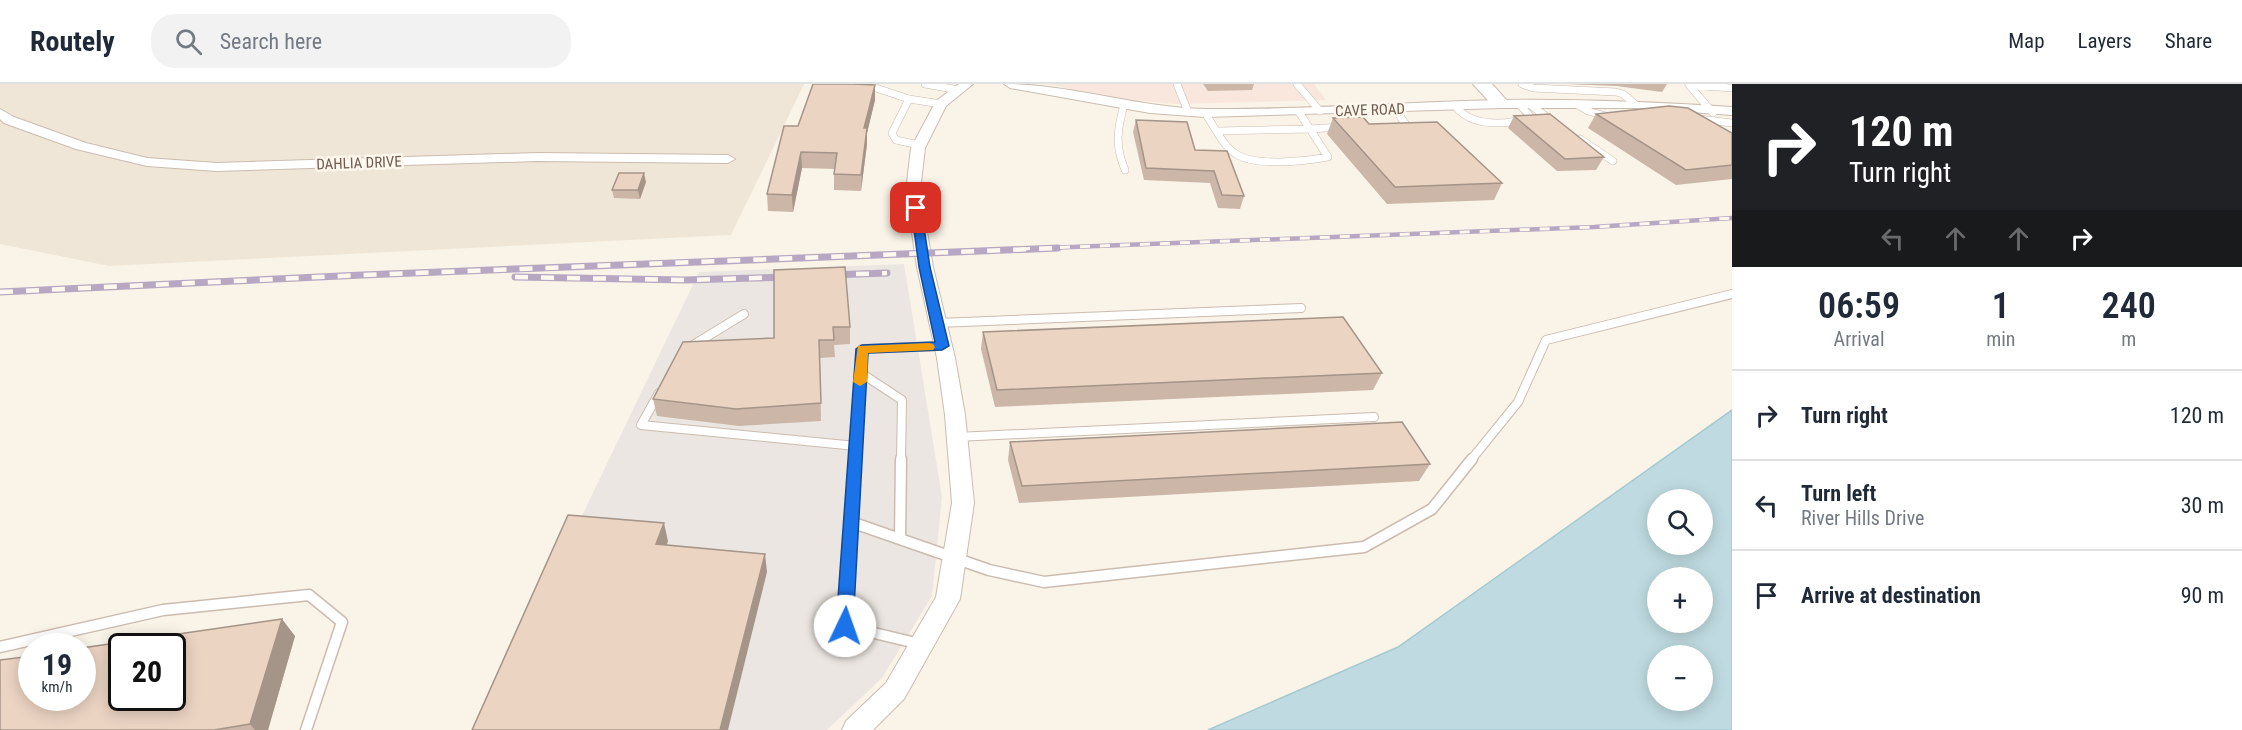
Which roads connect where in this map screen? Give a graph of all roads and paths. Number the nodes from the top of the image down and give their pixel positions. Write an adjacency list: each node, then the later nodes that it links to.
1 (864, 84): 10 (lane)
2 (924, 84): 8 (lane)
3 (1010, 84): 15 (street, CAVE ROAD)
4 (1177, 84): 22 (lane)
5 (1297, 84): 20 (lane)
6 (1482, 84): 12 (main road)
7 (1522, 84): 18 (lane)
8 (963, 87): 11 (street)
9 (1732, 88): 19 (lane)
10 (909, 99): 11 (lane); 36 (lane)
11 (941, 104): 36 (street)
12 (1500, 104): 13 (street, CAVE ROAD); 16 (street, CAVE ROAD)
13 (1524, 104): 14 (street, CAVE ROAD); 16 (lane); 30 (lane)
14 (1576, 104): 18 (street, CAVE ROAD); 25 (lane)
15 (1124, 105): 22 (street, CAVE ROAD); 39 (lane)
16 (1456, 106): 17 (street, CAVE ROAD)
17 (1395, 109): 20 (street, CAVE ROAD); 31 (lane)
18 (1643, 109): 19 (street, CAVE ROAD)
19 (1709, 109): 21 (street, CAVE ROAD); 28 (lane)
20 (1320, 111): 23 (street, CAVE ROAD)
21 (1732, 111)
22 (1188, 112): 24 (street, CAVE ROAD)
23 (1299, 112): 24 (street, CAVE ROAD); 33 (lane)
24 (1205, 113): 34 (lane)
25 (1612, 116)
26 (1689, 118): 28 (lane)
27 (3, 119): 37 (street, DAHLIA DRIVE)
28 (1722, 121): 29 (lane)
29 (1732, 123)
30 (1559, 125)
31 (1387, 126)
32 (1349, 127): 33 (lane)
33 (1310, 129): 34 (lane); 34 (lane)
34 (1218, 131)
35 (1577, 137): 38 (lane)
36 (919, 145): 43 (street)
37 (728, 159)
38 (1613, 161)
39 (1125, 170)
40 (1732, 294): 53 (lane)
41 (1301, 308): 43 (lane)
42 (744, 314): 45 (lane)
43 (938, 323): 44 (street)
44 (942, 346): 46 (lane); 49 (street)
45 (683, 351)
46 (861, 373): 50 (lane); 52 (lane)
47 (662, 388): 50 (lane)
48 (1374, 417): 49 (lane)
49 (957, 437): 53 (street)
50 (856, 446): 51 (lane)
51 (851, 522): 52 (lane); 54 (lane)
52 (900, 539): 53 (lane)
53 (956, 557): 54 (street)
54 (922, 644): 57 (street)
55 (0, 647): 56 (lane)
56 (306, 730)
57 (855, 730)

